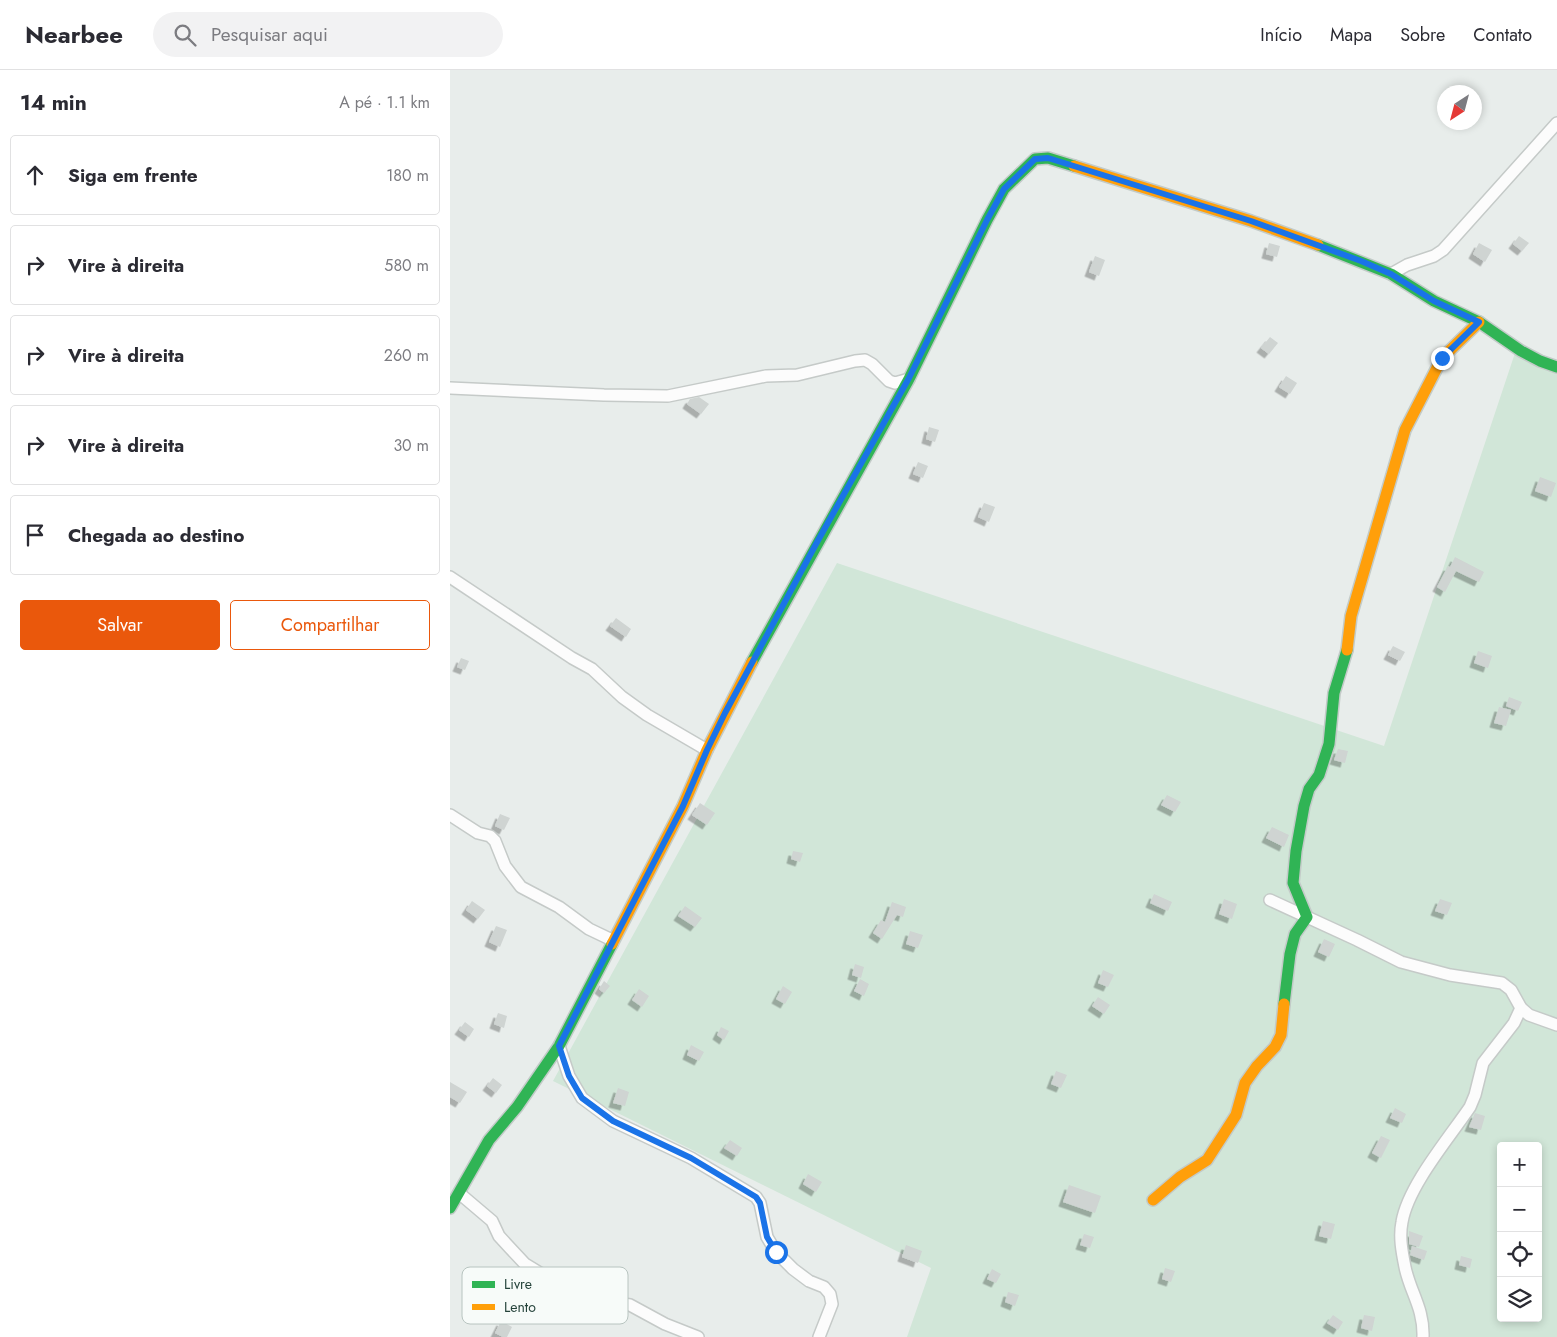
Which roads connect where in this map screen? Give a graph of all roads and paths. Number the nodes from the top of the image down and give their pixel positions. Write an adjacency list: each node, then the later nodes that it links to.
1 (1557, 122): 2 (street)
2 (1391, 274): 3 (street); 5 (street)
3 (1479, 322): 4 (street); 11 (street)
4 (1557, 367)
5 (909, 378): 6 (street); 8 (street)
6 (450, 388)
7 (450, 577): 8 (street)
8 (707, 750): 12 (street)
9 (450, 815): 12 (street)
10 (1270, 900): 11 (street)
11 (1307, 917): 13 (street); 17 (street)
12 (612, 940): 15 (street)
13 (1521, 1008): 14 (street); 23 (street)
14 (1557, 1025)
15 (559, 1046): 16 (street); 22 (street)
16 (459, 1192): 18 (street); 19 (street)
17 (1152, 1200)
18 (450, 1208)
19 (531, 1267)
20 (628, 1305): 21 (street)
21 (698, 1337)
22 (819, 1337)
23 (1423, 1337)

